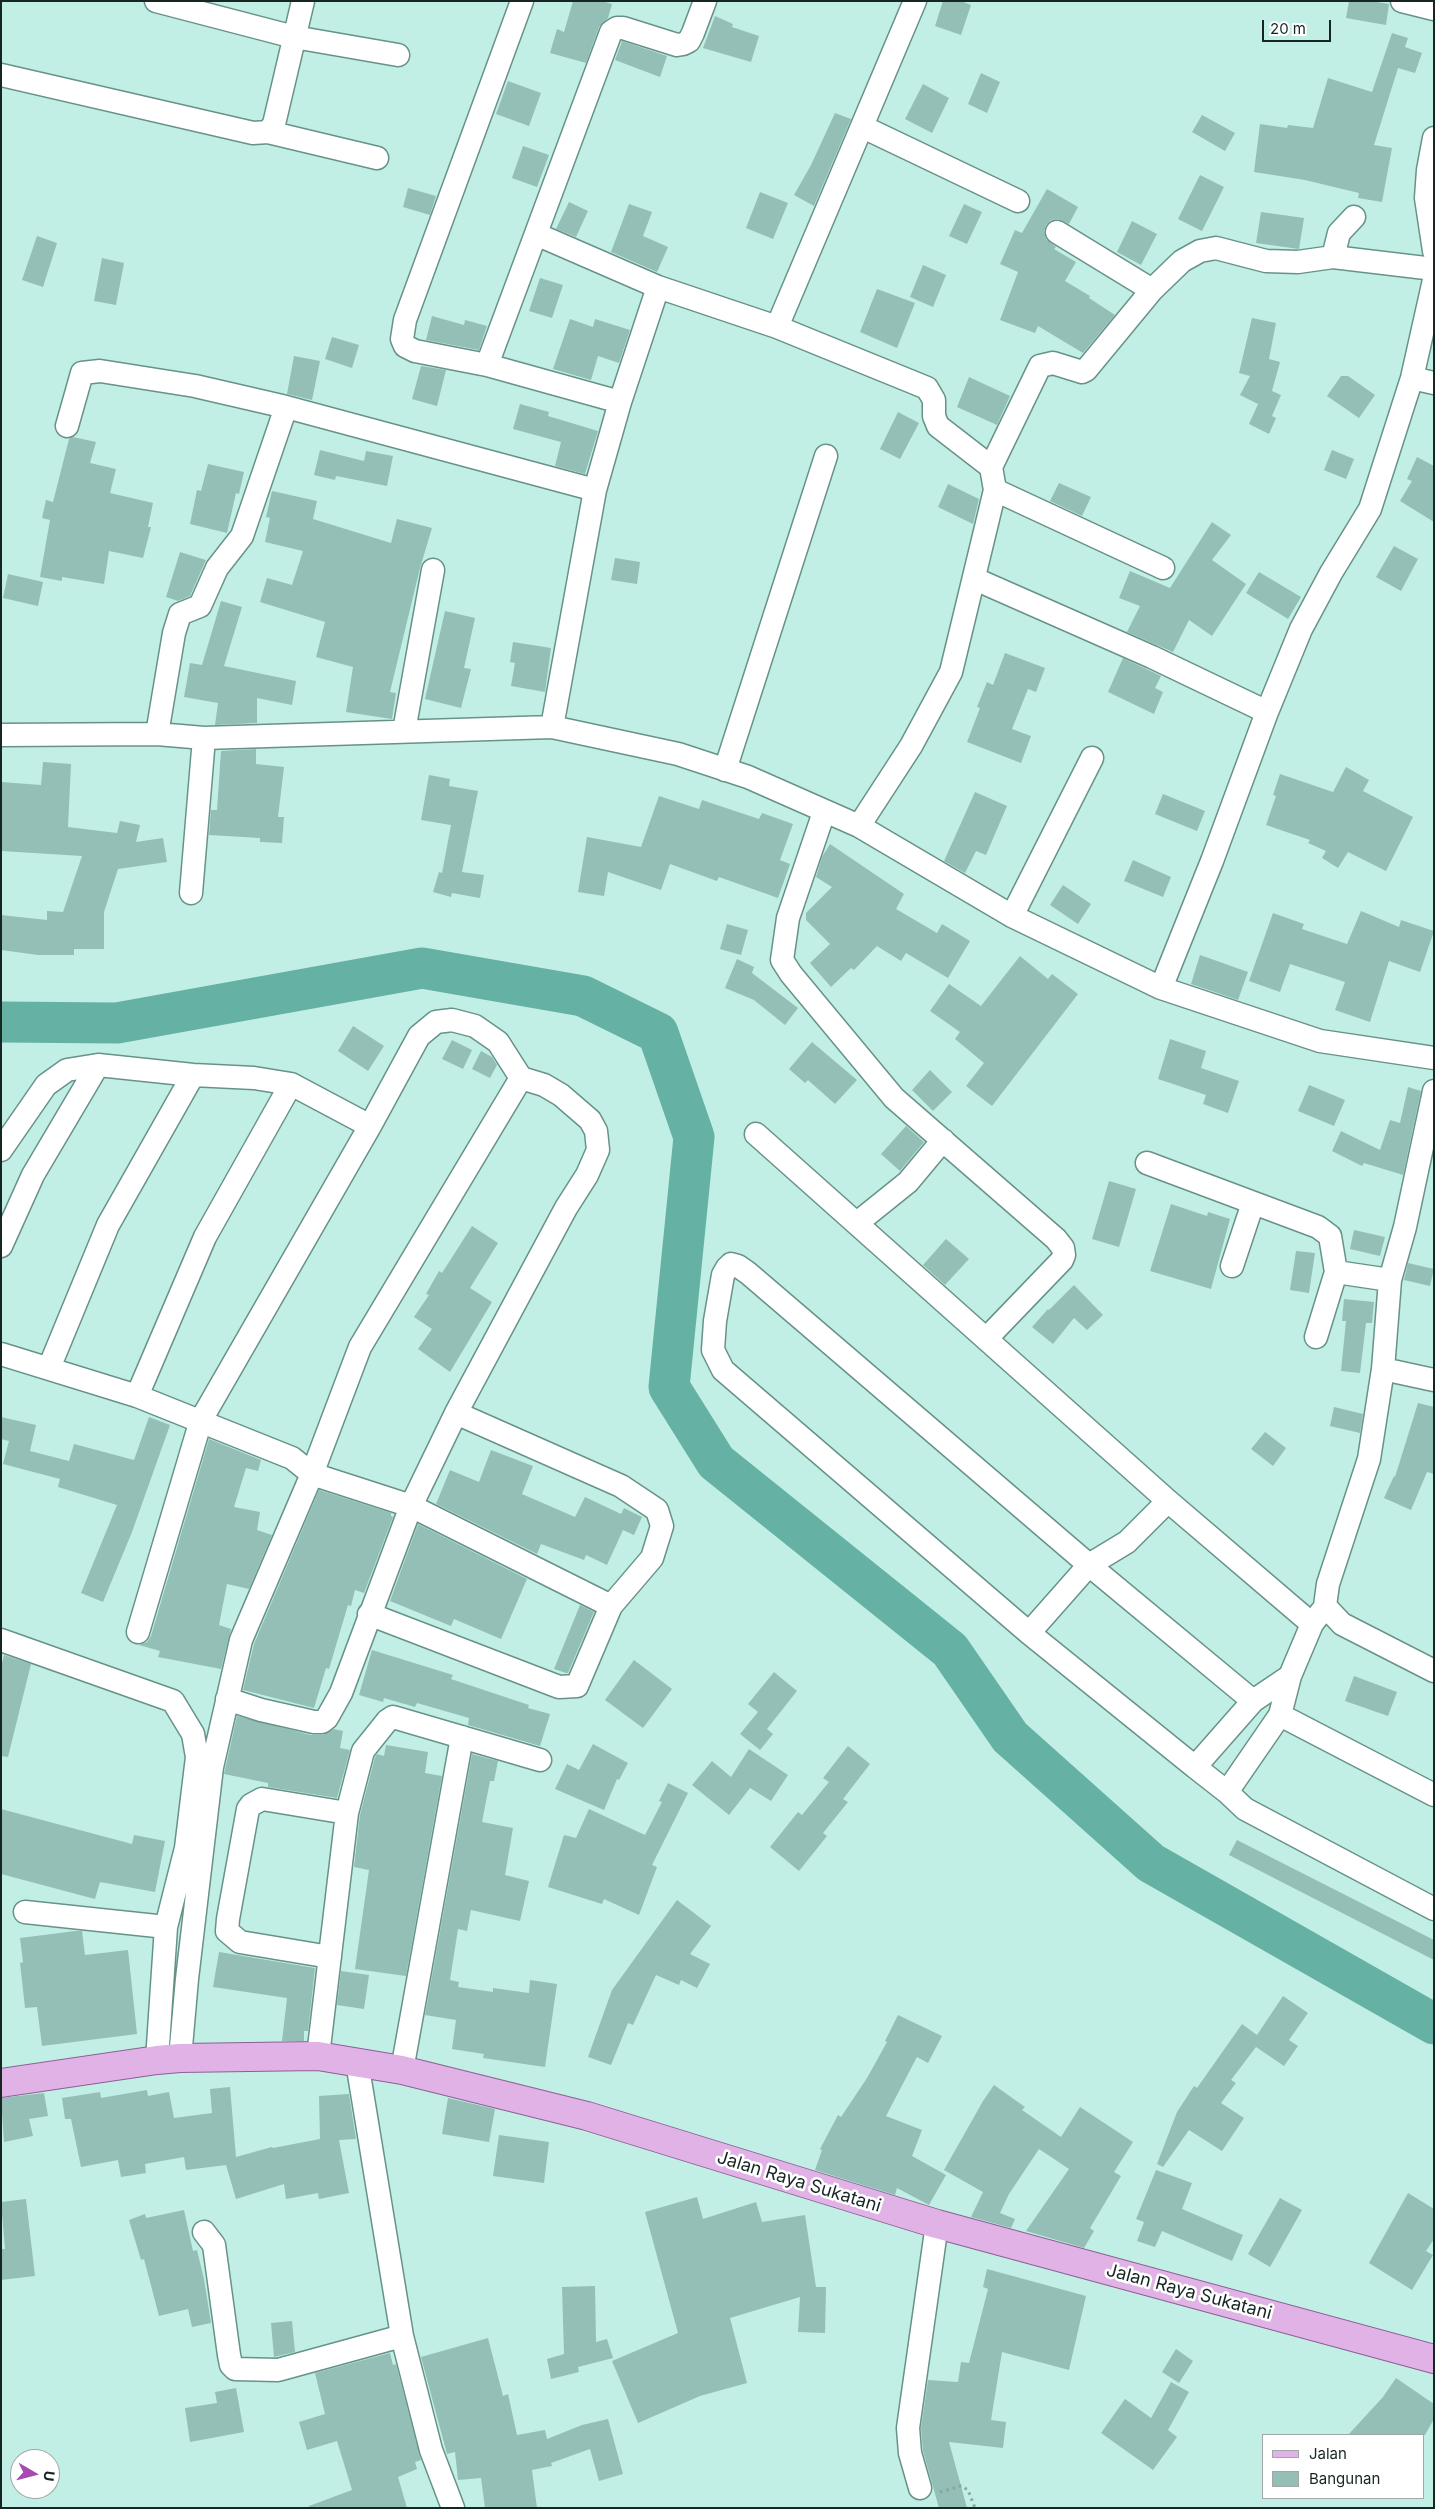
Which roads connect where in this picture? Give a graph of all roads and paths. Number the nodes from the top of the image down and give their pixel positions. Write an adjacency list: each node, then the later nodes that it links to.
1 (156, 1): 8 (street)
2 (303, 1): 8 (street)
3 (522, 1): 26 (street)
4 (705, 1): 18 (street)
5 (915, 1): 11 (street)
6 (1402, 1): 7 (street)
7 (1434, 9)
8 (294, 37): 9 (street); 12 (street)
9 (398, 55)
10 (1, 74): 12 (street)
11 (863, 127): 15 (street); 25 (street)
12 (268, 132): 14 (street)
13 (1434, 138): 19 (street)
14 (377, 158)
15 (1018, 200)
16 (1354, 217): 20 (street)
17 (1057, 232): 24 (street)
18 (536, 234): 23 (street); 26 (street)
19 (1434, 251)
20 (1333, 257): 21 (street); 24 (street)
21 (1434, 269)
22 (1434, 280): 27 (street)
23 (658, 286): 25 (street); 28 (street)
24 (1152, 290): 32 (street)
25 (777, 327): 32 (street)
26 (486, 365): 28 (street)
27 (1423, 380): 38 (street)
28 (620, 402): 33 (street)
29 (286, 407): 30 (street); 33 (street); 41 (street)
30 (67, 426)
31 (826, 456): 45 (street)
32 (990, 467): 34 (street)
33 (595, 490): 39 (street)
34 (995, 490): 35 (street); 37 (street)
35 (1163, 568)
36 (433, 570): 40 (street)
37 (975, 579): 38 (street); 47 (street)
38 (1266, 712): 50 (street)
39 (552, 727): 40 (street); 45 (street)
40 (404, 731): 43 (street)
41 (157, 734): 42 (street); 43 (street)
42 (1, 735)
43 (204, 738): 48 (street)
44 (1092, 758): 49 (street)
45 (726, 770): 46 (street)
46 (824, 812): 47 (street); 59 (street)
47 (859, 826): 49 (street)
48 (191, 893)
49 (1012, 916): 50 (street)
50 (1161, 988): 51 (street)
51 (1434, 1058)
52 (98, 1065): 53 (street); 60 (street); 64 (street)
53 (193, 1075): 55 (street); 71 (street)
54 (521, 1078): 57 (street); 75 (street); 77 (street)
55 (291, 1084): 57 (street); 74 (street)
56 (1434, 1091): 67 (street)
57 (370, 1126): 76 (street)
58 (756, 1134): 63 (street)
59 (943, 1140): 63 (street); 69 (street)
60 (1, 1150)
61 (1146, 1163): 62 (street)
62 (1252, 1203): 65 (street); 66 (street)
63 (857, 1223): 69 (street)
64 (1, 1246)
65 (1232, 1266)
66 (1336, 1272): 67 (street); 68 (street)
67 (1390, 1280): 72 (street)
68 (1316, 1337)
69 (987, 1338): 78 (street)
70 (1, 1354): 71 (street)
71 (49, 1368): 74 (street)
72 (1382, 1369): 73 (street); 83 (street)
73 (1434, 1380)
74 (137, 1396): 76 (street)
75 (456, 1413): 79 (street); 81 (street)
76 (201, 1420): 77 (street); 84 (street)
77 (312, 1474): 79 (street); 89 (street)
78 (1168, 1501): 80 (street); 83 (street)
79 (411, 1506): 81 (street); 82 (street)
80 (1089, 1565): 85 (street); 85 (street); 90 (street)
81 (611, 1606): 82 (street)
82 (369, 1614): 89 (street)
83 (1318, 1615): 87 (street); 88 (street)
84 (138, 1632)
85 (1028, 1633): 94 (street)
86 (1, 1640): 100 (street)
87 (1434, 1671)
88 (1290, 1676): 90 (street); 91 (street)
89 (227, 1699): 103 (street)
90 (1253, 1702): 94 (street)
91 (1280, 1715): 95 (street); 96 (street)
92 (462, 1737): 93 (street); 97 (street); 105 (street)
93 (540, 1760)
94 (1195, 1767): 95 (street)
95 (1227, 1792): 98 (street)
96 (1434, 1795)
97 (347, 1813): 101 (street); 101 (street)
98 (1434, 1908)
99 (25, 1912): 100 (street)
100 (166, 1927): 103 (street)
101 (330, 1957): 102 (street)
102 (318, 2056): 103 (main road, Jalan Raya Sukatani); 104 (main road, Jalan Raya Sukatani)
103 (169, 2059): 106 (main road, Jalan Raya Sukatani)
104 (357, 2062): 105 (main road, Jalan Raya Sukatani); 109 (street)
105 (402, 2070): 107 (main road, Jalan Raya Sukatani)
106 (1, 2083)
107 (937, 2224): 110 (main road, Jalan Raya Sukatani); 111 (street)
108 (204, 2232): 109 (street)
109 (402, 2336): 112 (street)
110 (1434, 2359)
111 (920, 2488): 113 (path)
112 (453, 2508)
113 (975, 2508)

